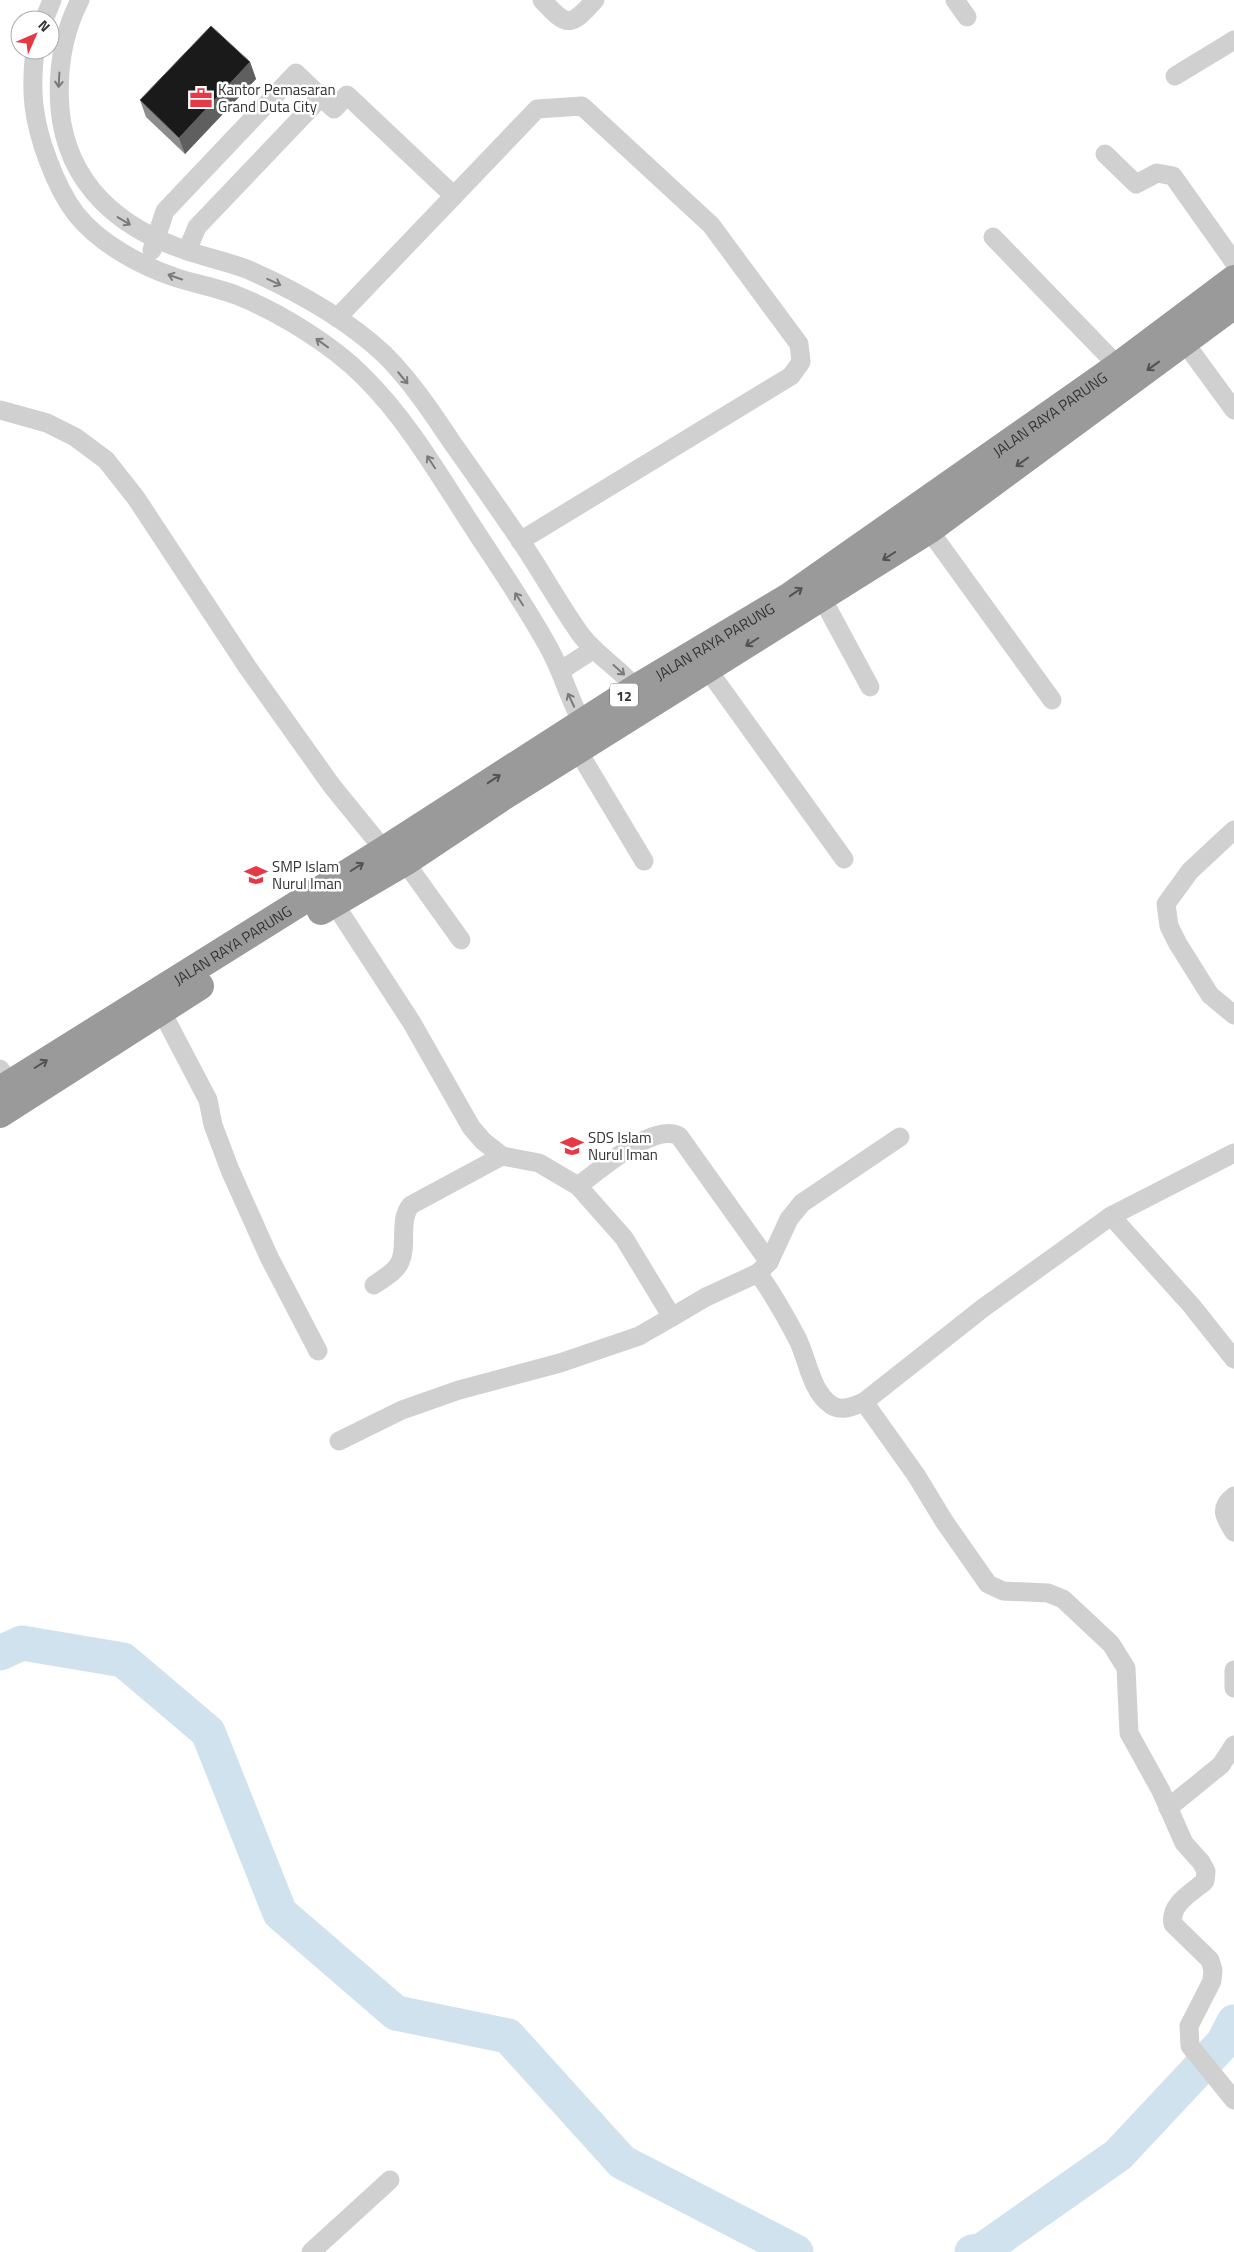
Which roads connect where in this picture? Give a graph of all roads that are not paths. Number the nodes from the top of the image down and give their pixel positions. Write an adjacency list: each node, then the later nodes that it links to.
1 (80, 0): 13 (street, one-way to 13)
2 (542, 0): 3 (street)
3 (595, 0)
4 (955, 0): 5 (street)
5 (967, 17)
6 (1234, 40): 8 (street)
7 (34, 60): 16 (street)
8 (1175, 76)
9 (321, 97): 11 (street); 13 (street); 14 (street)
10 (1105, 154): 15 (street)
11 (454, 196): 19 (street); 27 (street)
12 (993, 237): 22 (street)
13 (156, 239): 14 (street); 16 (street)
14 (187, 251): 19 (street, one-way to 19)
15 (1234, 262)
16 (147, 266): 23 (street, one-way to 16)
17 (1234, 279): 22 (highway, JALAN RAYA PARUNG / 12)
18 (1234, 305): 20 (highway, JALAN RAYA PARUNG / 12)
19 (337, 318): 21 (street)
20 (1184, 343): 25 (street); 26 (highway, JALAN RAYA PARUNG / 12, one-way to 26)
21 (384, 355): 23 (street); 27 (street, one-way to 27)
22 (1118, 366): 35 (highway, JALAN RAYA PARUNG / 12, one-way to 22)
23 (364, 376): 30 (street, one-way to 23)
24 (0, 410): 39 (street)
25 (1234, 410)
26 (929, 530): 28 (highway, JALAN RAYA PARUNG / 12, one-way to 28); 36 (street)
27 (520, 541): 29 (street)
28 (822, 598): 32 (highway, JALAN RAYA PARUNG / 12, one-way to 32); 34 (street)
29 (566, 614): 30 (street); 31 (street)
30 (540, 630): 33 (street)
31 (594, 649): 33 (street); 35 (street, one-way to 35)
32 (708, 670): 35 (highway, JALAN RAYA PARUNG / 12); 40 (street)
33 (560, 671): 37 (street, one-way to 33)
34 (870, 687)
35 (642, 698): 37 (highway, JALAN RAYA PARUNG / 12)
36 (1052, 700)
37 (585, 738): 39 (highway, JALAN RAYA PARUNG / 12); 41 (street)
38 (1234, 830): 45 (street)
39 (394, 856): 42 (highway, JALAN RAYA PARUNG / 12); 43 (street); 46 (highway, JALAN RAYA PARUNG / 12, one-way to 39)
40 (844, 859)
41 (644, 861)
42 (334, 903): 44 (highway, JALAN RAYA PARUNG / 12); 51 (street)
43 (461, 940)
44 (162, 1012): 46 (highway, JALAN RAYA PARUNG / 12); 57 (street)
45 (1234, 1015)
46 (109, 1033): 47 (highway, JALAN RAYA PARUNG / 12, one-way to 46); 48 (highway, JALAN RAYA PARUNG / 12)
47 (3, 1081)
48 (0, 1114)
49 (900, 1137): 54 (street)
50 (1234, 1153): 53 (street)
51 (502, 1156): 52 (street); 55 (street)
52 (578, 1186): 54 (street); 56 (street)
53 (1111, 1216): 58 (street); 59 (street)
54 (764, 1268): 56 (street); 59 (street)
55 (374, 1285)
56 (672, 1318): 60 (street)
57 (318, 1351)
58 (1234, 1359)
59 (864, 1402): 66 (street)
60 (339, 1441)
61 (1234, 1496): 62 (street)
62 (1234, 1532)
63 (1234, 1670): 64 (street)
64 (1234, 1688)
65 (1234, 1745): 66 (street)
66 (1168, 1808): 67 (street)
67 (1234, 2100)
68 (390, 2180): 69 (street)
69 (311, 2252)

